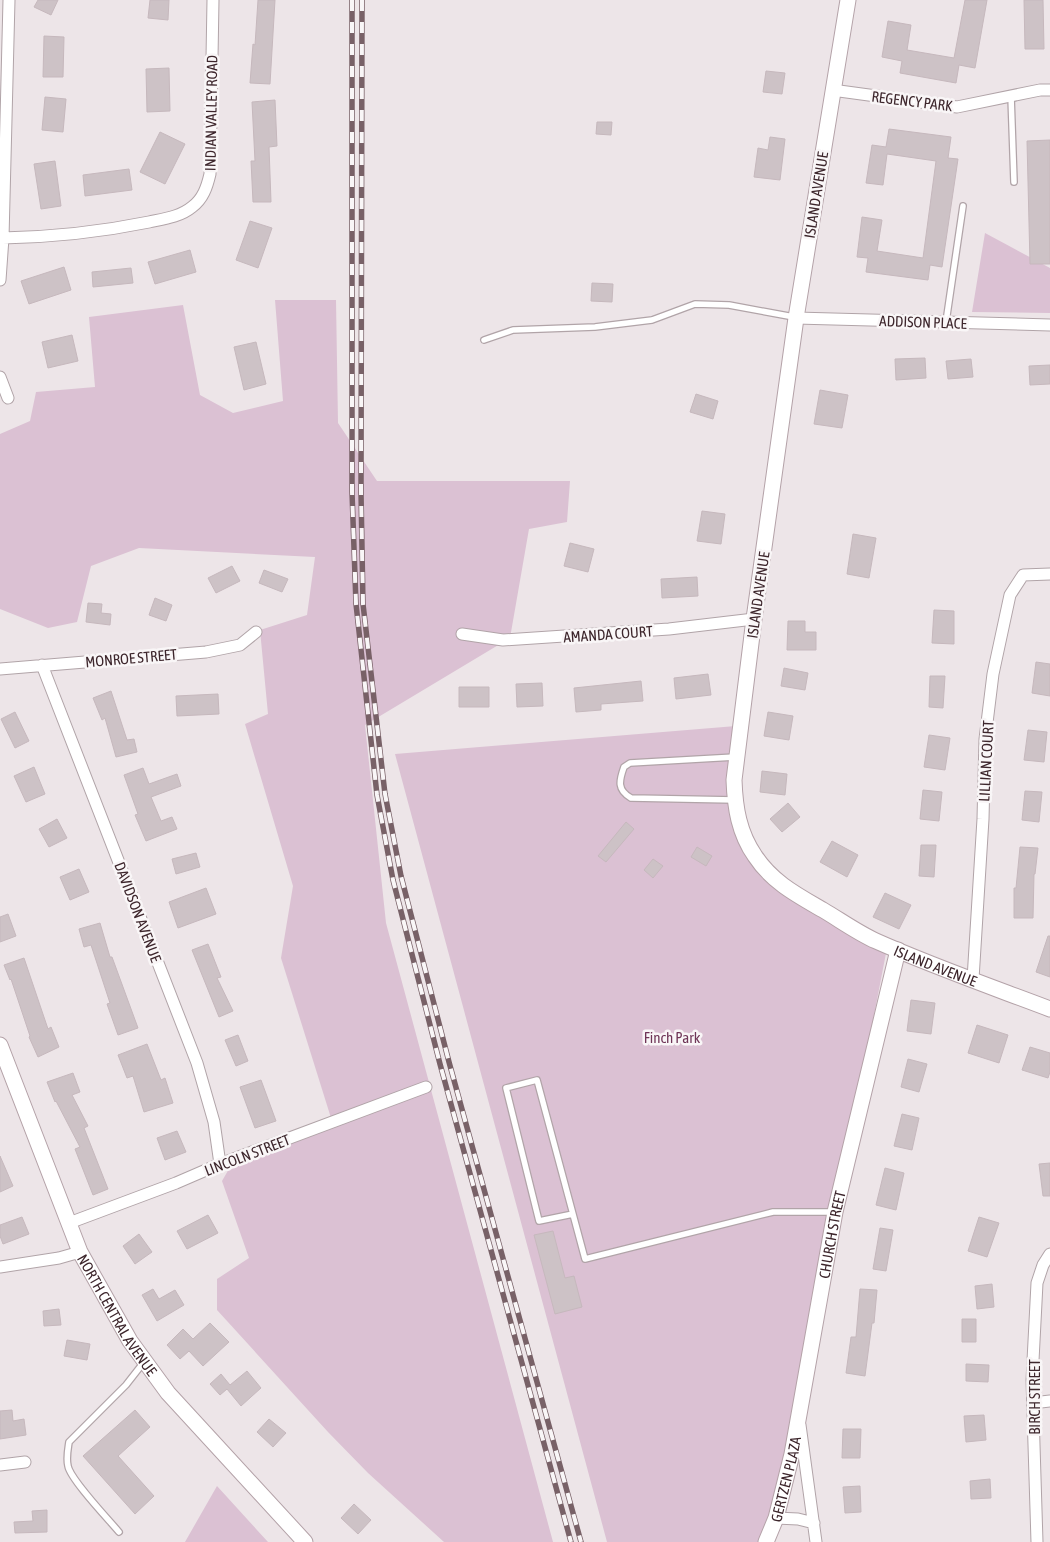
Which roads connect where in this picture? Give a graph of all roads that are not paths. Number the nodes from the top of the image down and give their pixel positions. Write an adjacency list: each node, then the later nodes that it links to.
1 (9, 0): 9 (street)
2 (214, 0): 9 (street, INDIAN VALLEY ROAD)
3 (848, 0): 4 (street, ISLAND AVENUE)
4 (832, 90): 6 (street, REGENCY PARK); 11 (street, ISLAND AVENUE)
5 (1050, 90): 6 (street, REGENCY PARK)
6 (1011, 96): 7 (lane)
7 (1014, 182)
8 (963, 206): 12 (lane)
9 (3, 238): 10 (street)
10 (0, 280)
11 (796, 318): 12 (street, ADDISON PLACE); 14 (lane); 18 (street, ISLAND AVENUE)
12 (946, 322): 13 (street, ADDISON PLACE)
13 (1050, 325)
14 (484, 340)
15 (0, 377): 16 (street)
16 (8, 398)
17 (1050, 574): 26 (street, LILLIAN COURT)
18 (754, 619): 20 (street, AMANDA COURT); 23 (street, ISLAND AVENUE)
19 (256, 632): 21 (street, MONROE STREET)
20 (462, 634)
21 (42, 665): 22 (street, MONROE STREET); 30 (street, DAVIDSON AVENUE)
22 (0, 668)
23 (737, 757): 24 (street, ISLAND AVENUE); 24 (lane)
24 (735, 800): 25 (street, ISLAND AVENUE)
25 (898, 950): 26 (street, ISLAND AVENUE); 31 (street, CHURCH STREET)
26 (973, 979): 27 (street, ISLAND AVENUE)
27 (1050, 1009)
28 (0, 1045): 33 (street, NORTH CENTRAL AVENUE)
29 (426, 1087): 30 (street, LINCOLN STREET)
30 (220, 1164): 33 (street, LINCOLN STREET)
31 (835, 1212): 32 (lane); 40 (street, CHURCH STREET)
32 (573, 1214): 32 (lane)
33 (68, 1223): 34 (street, NORTH CENTRAL AVENUE)
34 (80, 1252): 36 (street); 37 (street, NORTH CENTRAL AVENUE)
35 (1050, 1254): 39 (street, BIRCH STREET)
36 (0, 1267)
37 (144, 1362): 45 (lane); 46 (street, NORTH CENTRAL AVENUE)
38 (1050, 1401): 39 (street)
39 (1033, 1402): 49 (street, BIRCH STREET)
40 (799, 1415): 43 (street, GERTZEN PLAZA); 44 (street, CHURCH STREET)
41 (24, 1462): 42 (street)
42 (0, 1466)
43 (776, 1518): 44 (street); 47 (street, GERTZEN PLAZA)
44 (814, 1523): 48 (street, CHURCH STREET)
45 (119, 1532)
46 (305, 1542)
47 (766, 1542)
48 (816, 1542)
49 (1037, 1542)

